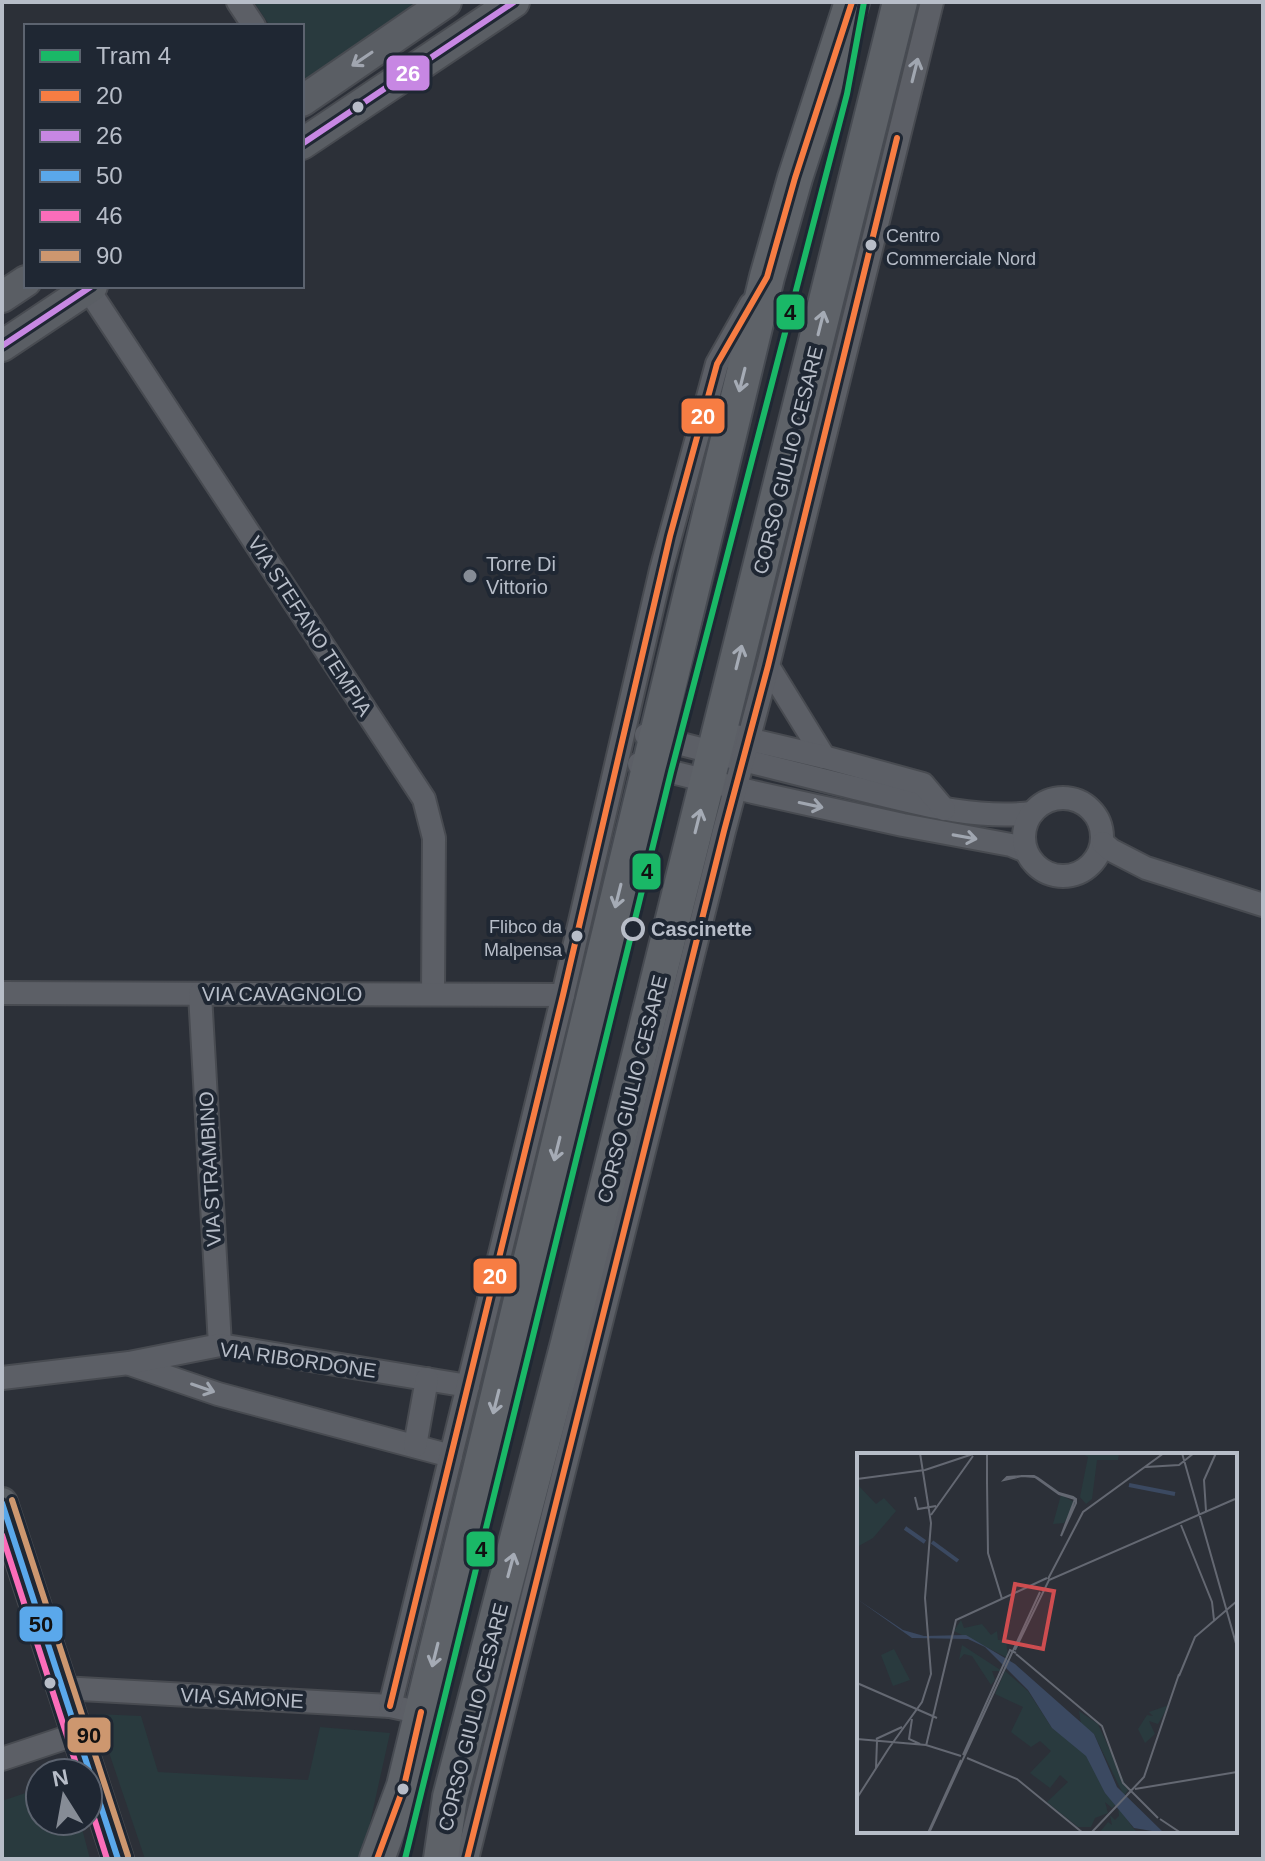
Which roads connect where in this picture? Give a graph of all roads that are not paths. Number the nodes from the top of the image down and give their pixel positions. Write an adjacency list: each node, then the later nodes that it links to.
1 (238, 2): 7 (street)
2 (446, 2): 8 (main road, one-way to 8)
3 (514, 2): 10 (main road)
4 (900, 2): 9 (main road, CORSO GIULIO CESARE)
5 (932, 2): 9 (street, CORSO GIULIO CESARE, one-way to 5)
6 (847, 12): 17 (main road, one-way to 17)
7 (253, 24)
8 (304, 99)
9 (883, 135): 16 (street, CORSO GIULIO CESARE); 19 (main road, CORSO GIULIO CESARE, one-way to 9)
10 (304, 143)
11 (24, 282): 14 (main road)
12 (89, 288): 15 (main road)
13 (91, 288): 29 (street, VIA STEFANO TEMPIA)
14 (2, 297)
15 (2, 346)
16 (768, 666): 18 (street); 19 (street, CORSO GIULIO CESARE)
17 (637, 748): 19 (street); 30 (street); 31 (main road, one-way to 31)
18 (824, 757): 19 (street); 20 (street)
19 (728, 759): 20 (street); 23 (street, one-way to 23); 46 (main road, CORSO GIULIO CESARE, one-way to 19); 47 (street, CORSO GIULIO CESARE)
20 (944, 809): 21 (street)
21 (1032, 813): 22 (street); 23 (street)
22 (1103, 843): 24 (street); 25 (street)
23 (1026, 851): 24 (street)
24 (1090, 867): 25 (street)
25 (1146, 868): 26 (street)
26 (1263, 905)
27 (2, 993): 28 (street, VIA CAVAGNOLO)
28 (200, 994): 29 (street, VIA CAVAGNOLO); 32 (street, VIA STRAMBINO)
29 (433, 994): 30 (street, VIA CAVAGNOLO)
30 (563, 995): 31 (street)
31 (516, 1254): 36 (street); 41 (main road, one-way to 41)
32 (220, 1345): 33 (street, VIA RIBORDONE); 35 (street, VIA RIBORDONE)
33 (129, 1363): 34 (street, VIA RIBORDONE); 37 (street, VIA RIBORDONE, one-way to 37)
34 (2, 1378)
35 (427, 1379): 36 (street, VIA RIBORDONE); 37 (street)
36 (468, 1386): 38 (street)
37 (415, 1446): 38 (street, VIA RIBORDONE)
38 (451, 1456): 41 (street)
39 (2, 1503): 40 (main road)
40 (62, 1688): 41 (street, VIA SAMONE); 42 (main road)
41 (406, 1709): 45 (main road)
42 (77, 1734): 43 (street); 44 (main road)
43 (2, 1759)
44 (118, 1859)
45 (377, 1859)
46 (441, 1859)
47 (467, 1859)

